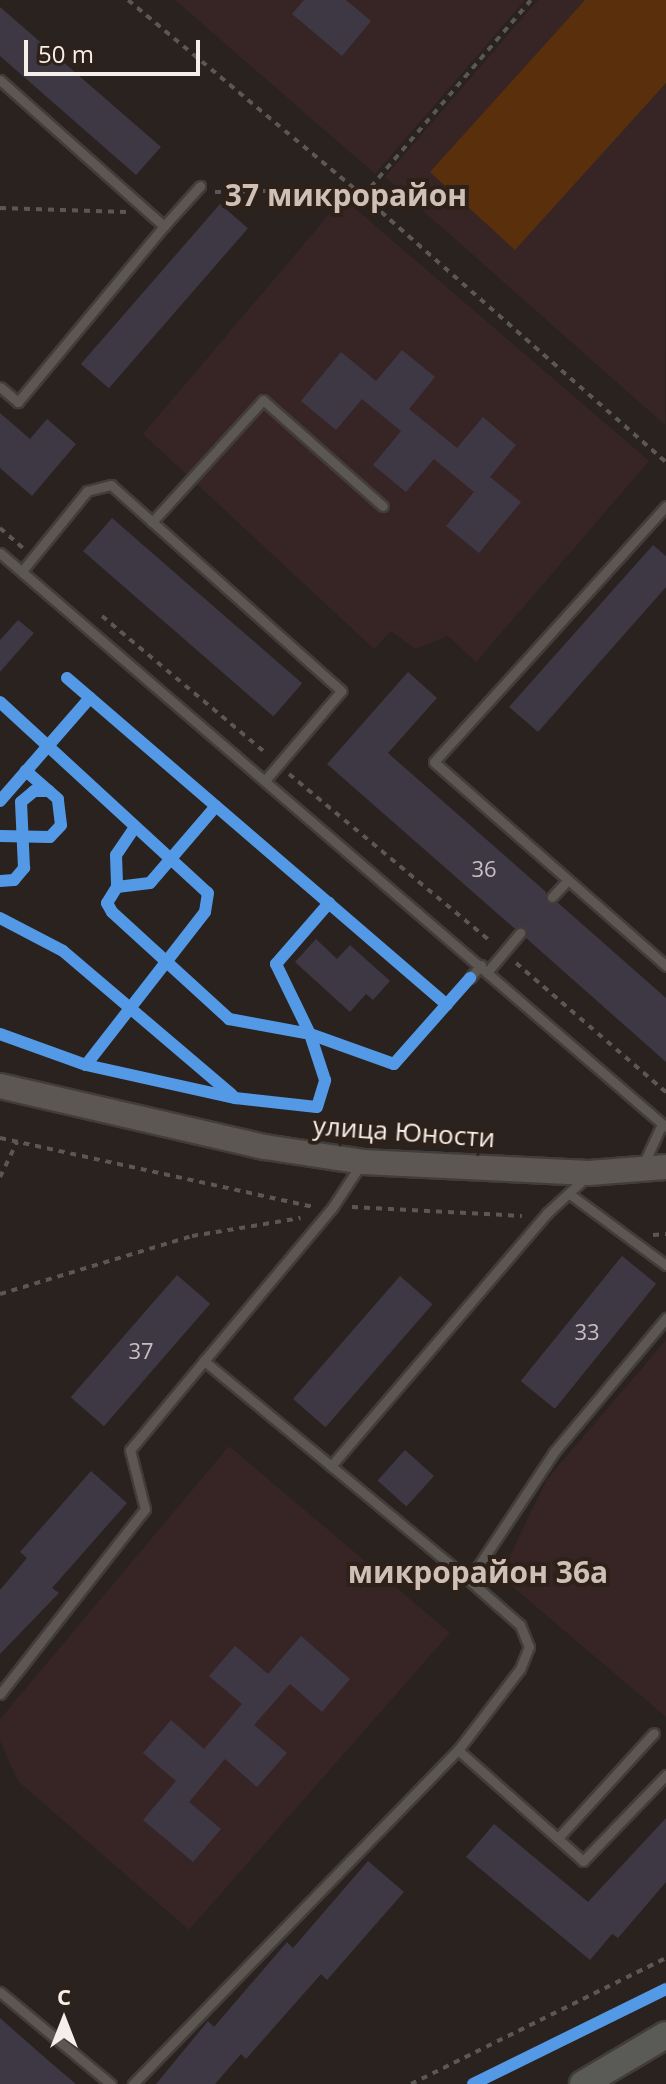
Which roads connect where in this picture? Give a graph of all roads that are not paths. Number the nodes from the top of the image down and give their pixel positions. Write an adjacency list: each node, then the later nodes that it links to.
1 (0, 80): 3 (lane)
2 (200, 186): 3 (lane)
3 (164, 226): 4 (lane)
4 (0, 387)
5 (383, 506): 7 (lane)
6 (666, 506): 11 (lane)
7 (152, 522): 9 (lane); 10 (lane)
8 (0, 553): 9 (lane)
9 (22, 571): 10 (lane)
10 (267, 778): 15 (lane)
11 (568, 880): 12 (lane); 14 (lane)
12 (552, 897)
13 (520, 933): 15 (lane)
14 (666, 966)
15 (484, 968): 16 (lane); 18 (lane)
16 (470, 978)
17 (0, 1086): 19 (street, улица Юности)
18 (664, 1125): 21 (lane)
19 (363, 1162): 22 (street, улица Юности); 26 (lane)
20 (666, 1167): 21 (street, улица Юности)
21 (638, 1170): 22 (street, улица Юности)
22 (589, 1173): 23 (lane)
23 (571, 1195): 24 (lane); 27 (lane)
24 (666, 1265)
25 (666, 1318): 28 (lane)
26 (204, 1361): 27 (lane); 29 (lane)
27 (331, 1466): 28 (lane)
28 (469, 1580): 31 (lane)
29 (0, 1694)
30 (654, 1733): 33 (lane)
31 (458, 1750): 33 (lane); 38 (lane)
32 (666, 1775): 33 (lane)
33 (558, 1838)
34 (0, 1992): 37 (lane)
35 (666, 2035): 39 (main road)
36 (666, 2056): 40 (main road)
37 (111, 2084)
38 (133, 2084)
39 (583, 2084)
40 (620, 2084)

